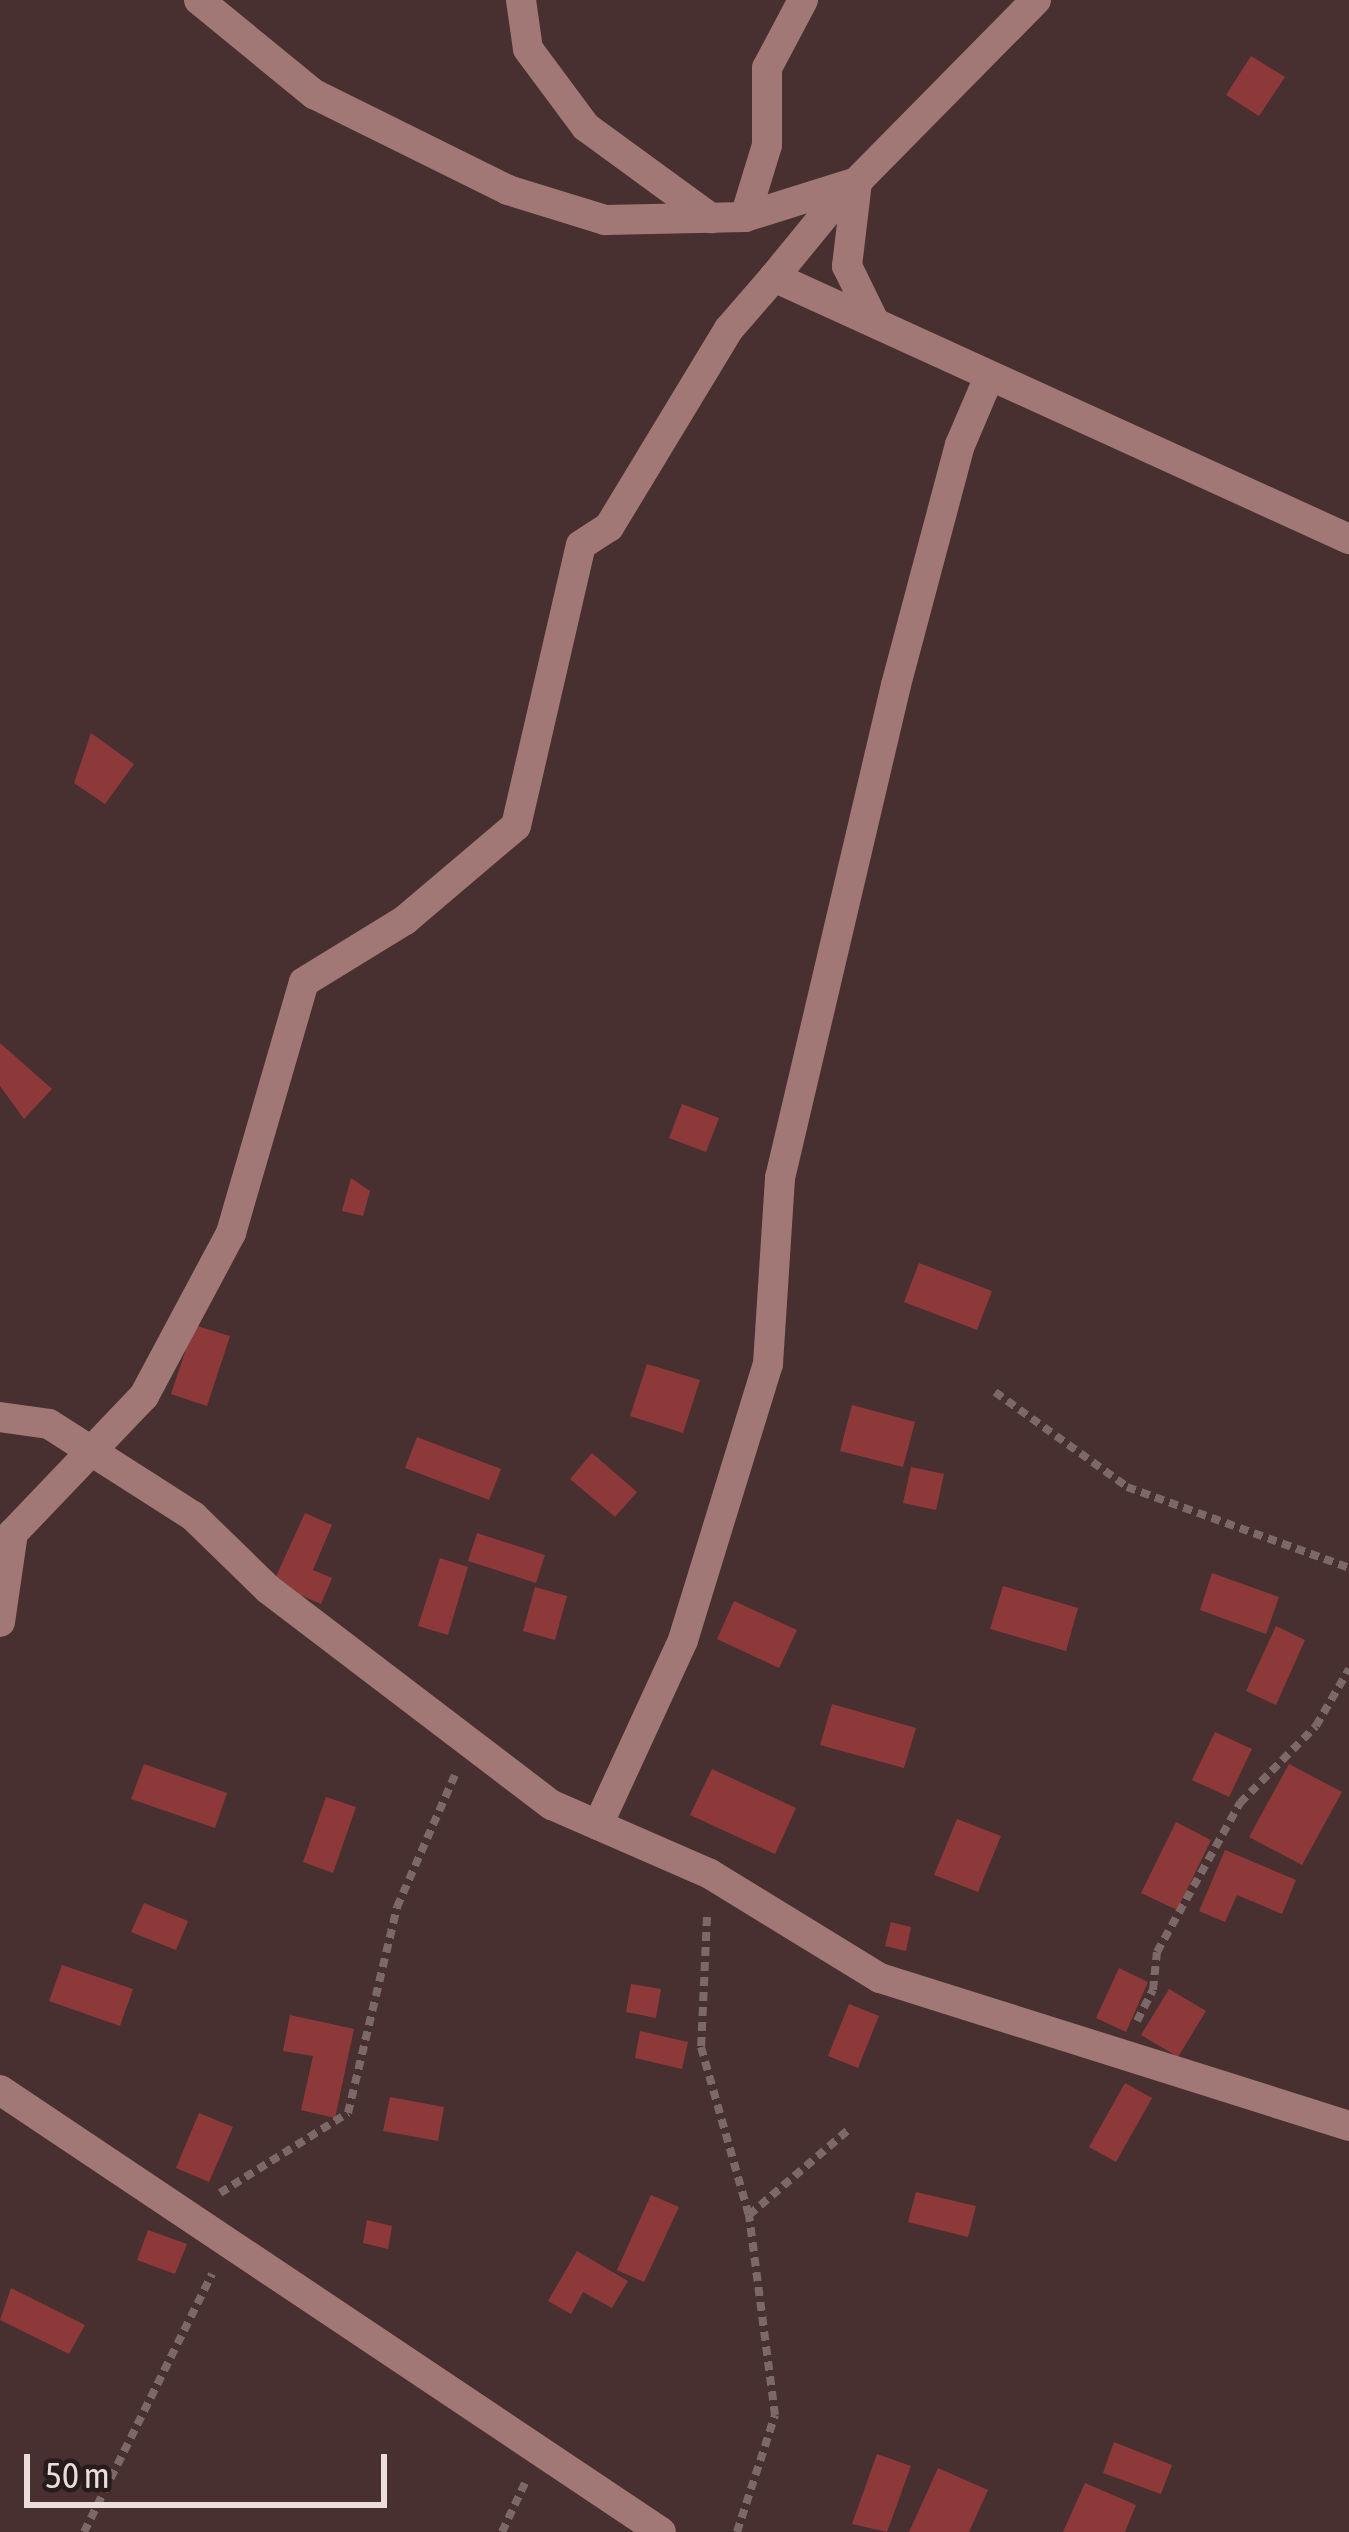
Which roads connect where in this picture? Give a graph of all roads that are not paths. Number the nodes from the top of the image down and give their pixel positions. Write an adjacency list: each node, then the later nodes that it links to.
1 (199, 0): 7 (street)
2 (521, 0): 7 (street)
3 (802, 0): 6 (street)
4 (1036, 0): 5 (street)
5 (857, 182): 6 (street); 8 (street); 9 (street)
6 (745, 217): 7 (street)
7 (710, 218)
8 (774, 277): 9 (street); 13 (street)
9 (874, 321): 10 (street)
10 (989, 377): 11 (street); 15 (street)
11 (1349, 539)
12 (0, 1417): 13 (street)
13 (87, 1448): 14 (street); 15 (street)
14 (0, 1622)
15 (598, 1825): 17 (street)
16 (0, 2090): 18 (street)
17 (1349, 2126)
18 (661, 2532)

